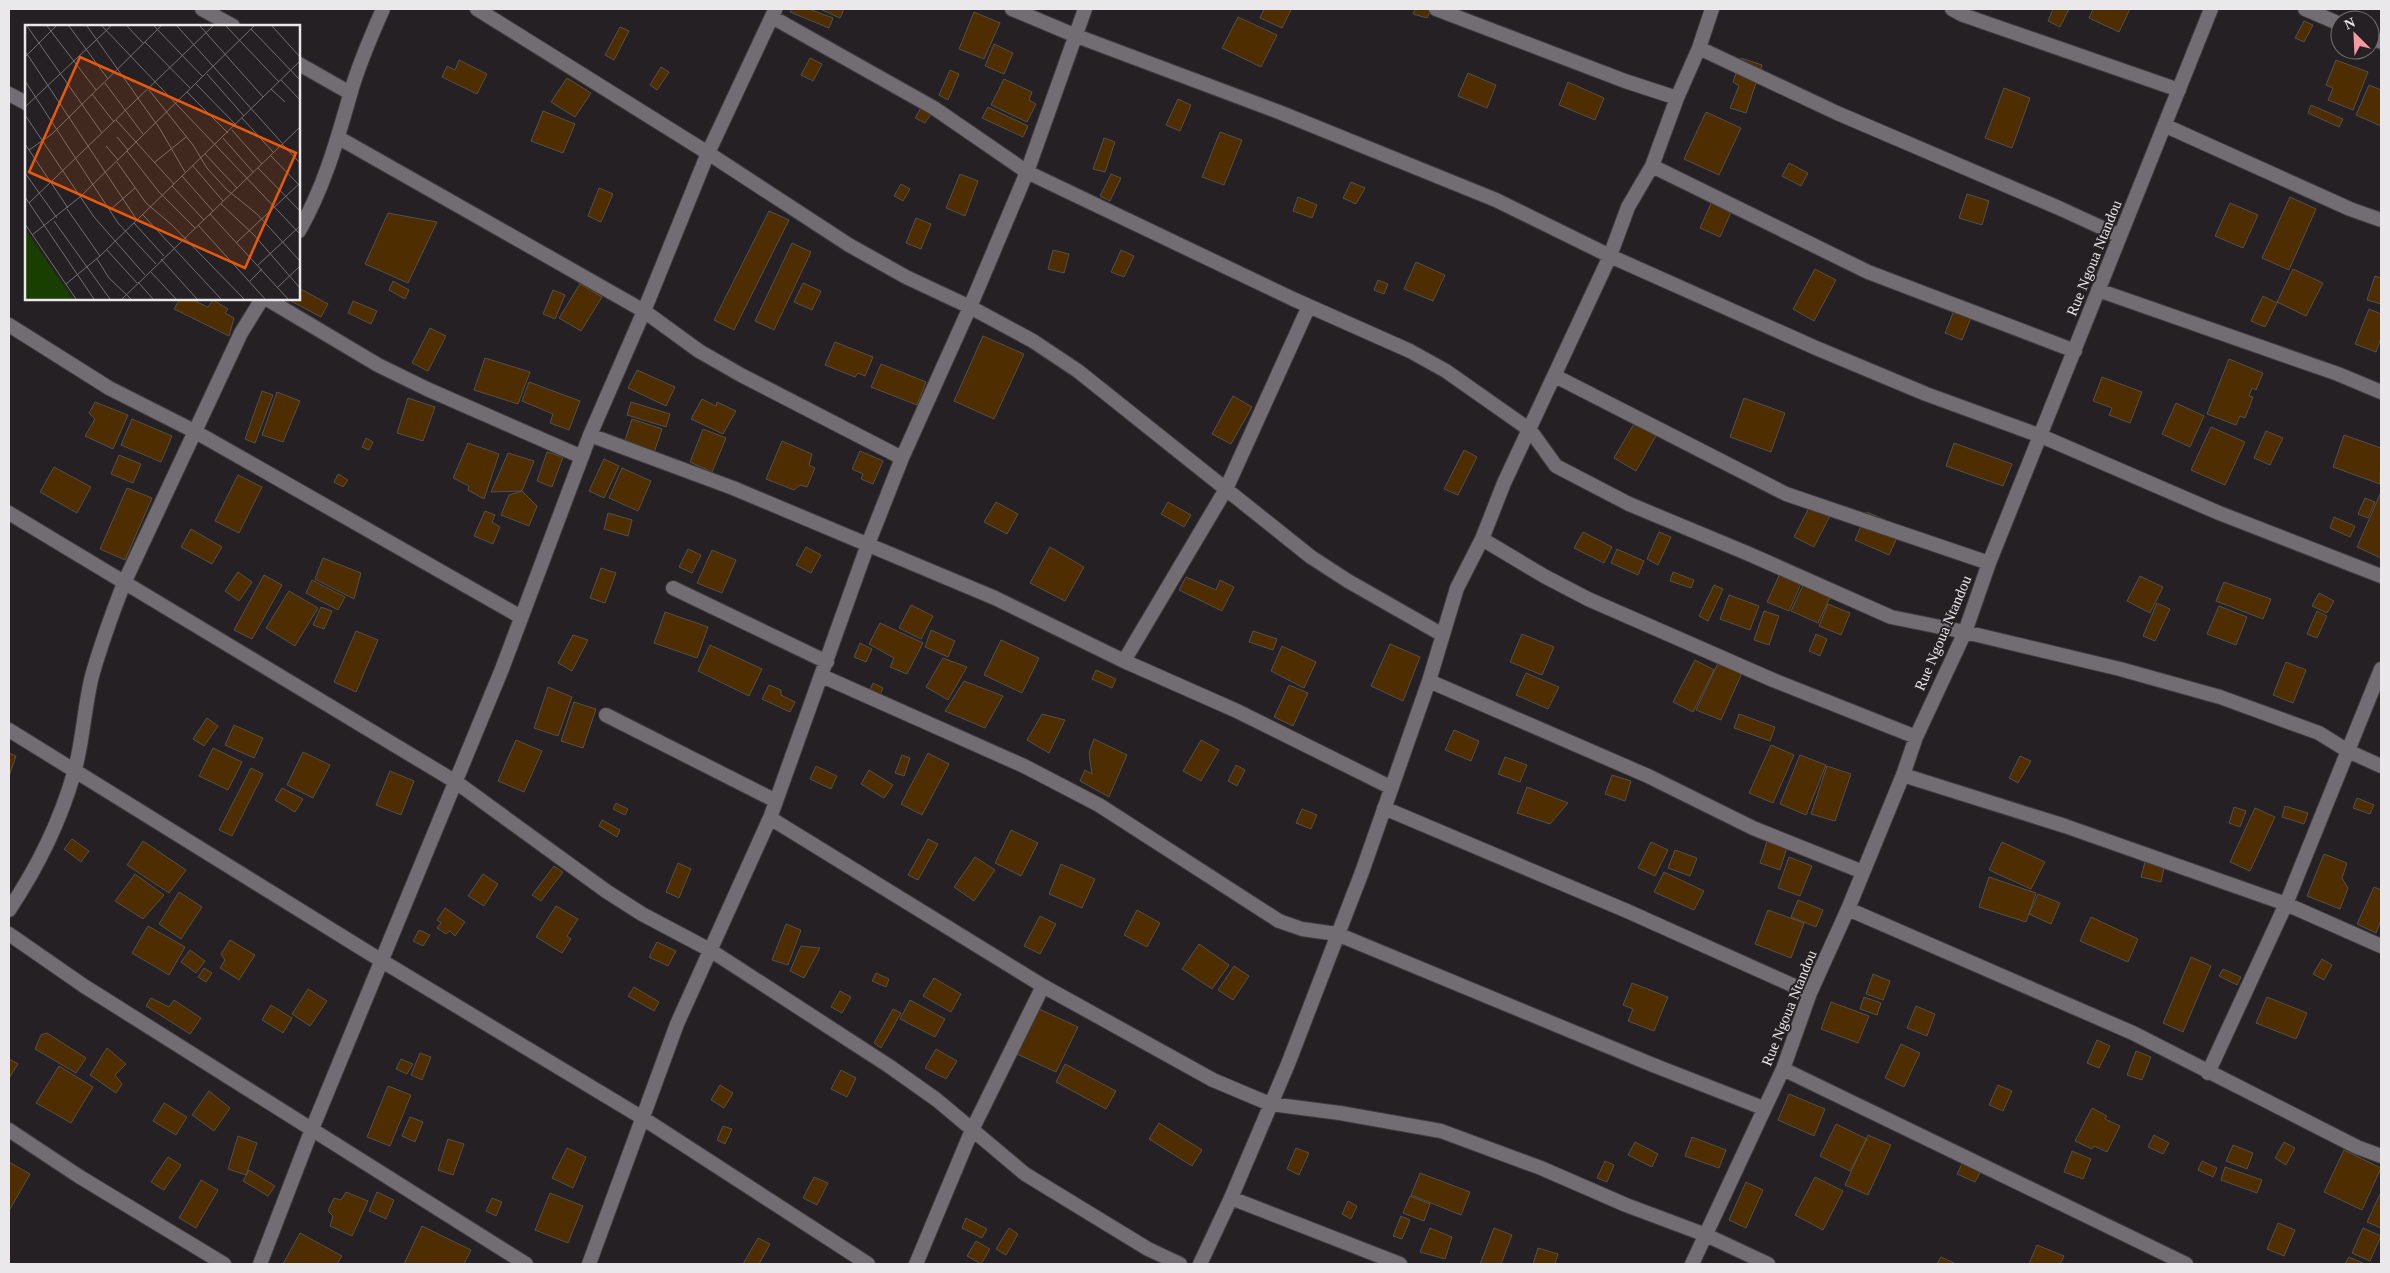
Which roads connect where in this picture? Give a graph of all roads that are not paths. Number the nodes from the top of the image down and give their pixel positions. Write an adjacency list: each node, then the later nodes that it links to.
1 (202, 9): 13 (street)
2 (383, 9): 19 (street)
3 (476, 9): 24 (street)
4 (1012, 9): 14 (street)
5 (1084, 9): 14 (street)
6 (1436, 9): 20 (street)
7 (1712, 9): 15 (street)
8 (1952, 9): 17 (street)
9 (2211, 9): 17 (street, Rue Ngoua Ntandou)
10 (2305, 9): 12 (street)
11 (774, 13): 24 (street); 26 (street)
12 (2330, 20)
13 (231, 25)
14 (1074, 35): 26 (street); 30 (street)
15 (1699, 48): 20 (street); 29 (street)
16 (300, 65): 19 (street)
17 (2179, 90): 22 (street, Rue Ngoua Ntandou)
18 (9, 94): 21 (street)
19 (350, 94): 23 (street)
20 (1676, 98): 25 (street)
21 (25, 102)
22 (2166, 126): 27 (street); 29 (street, Rue Ngoua Ntandou)
23 (339, 138): 28 (street); 36 (street)
24 (708, 153): 35 (street); 36 (street)
25 (1652, 166): 30 (street); 38 (street)
26 (1027, 172): 34 (street); 35 (street)
27 (2381, 220)
28 (300, 230)
29 (2120, 236): 31 (street, Rue Ngoua Ntandou)
30 (1610, 256): 39 (street); 44 (street)
31 (2098, 290): 38 (street, Rue Ngoua Ntandou); 40 (street)
32 (261, 300): 42 (street)
33 (269, 300): 45 (street)
34 (1309, 306): 41 (street); 47 (street)
35 (970, 307): 46 (street); 47 (street)
36 (644, 311): 43 (street); 46 (street)
37 (9, 325): 42 (street)
38 (2075, 351): 44 (street, Rue Ngoua Ntandou)
39 (1555, 376): 41 (street); 51 (street)
40 (2381, 392)
41 (1530, 430): 49 (street); 56 (street)
42 (194, 431): 53 (street); 55 (street)
43 (590, 435): 45 (street); 50 (street)
44 (2041, 436): 51 (street, Rue Ngoua Ntandou); 52 (street)
45 (582, 457): 55 (street)
46 (902, 458): 50 (street)
47 (1226, 489): 57 (street); 58 (street)
48 (9, 512): 53 (street)
49 (1482, 539): 57 (street); 65 (street)
50 (868, 544): 58 (street); 59 (street)
51 (1989, 563): 56 (street, Rue Ngoua Ntandou)
52 (2381, 576)
53 (124, 583): 68 (street); 70 (street)
54 (673, 588): 59 (street)
55 (521, 617): 70 (street)
56 (1965, 632): 65 (street, Rue Ngoua Ntandou); 66 (street)
57 (1441, 634): 62 (street)
58 (1124, 661): 71 (street)
59 (827, 662): 61 (street)
60 (2381, 669): 66 (street)
61 (822, 676): 72 (street); 80 (street)
62 (1429, 682): 71 (street); 75 (street)
63 (606, 715): 72 (street)
64 (9, 730): 68 (street)
65 (1916, 738): 69 (street, Rue Ngoua Ntandou)
66 (2348, 752): 67 (street); 76 (street)
67 (2381, 766)
68 (74, 772): 78 (street); 83 (street)
69 (1903, 775): 75 (street, Rue Ngoua Ntandou); 76 (street)
70 (456, 782): 82 (street); 83 (street)
71 (1390, 786): 73 (street)
72 (776, 802): 74 (street)
73 (1384, 808): 80 (street); 85 (street)
74 (770, 818): 82 (street); 84 (street)
75 (1863, 872): 77 (street, Rue Ngoua Ntandou)
76 (2286, 904): 81 (street); 87 (street)
77 (1848, 909): 85 (street, Rue Ngoua Ntandou); 87 (street)
78 (9, 910)
79 (9, 934): 91 (street)
80 (1337, 934): 88 (street); 89 (street)
81 (2381, 946)
82 (710, 950): 90 (street); 93 (street)
83 (382, 961): 90 (street); 91 (street)
84 (1043, 986): 88 (street); 93 (street)
85 (1810, 994): 86 (street, Rue Ngoua Ntandou)
86 (1783, 1069): 89 (street, Rue Ngoua Ntandou); 108 (street)
87 (2208, 1073): 94 (street)
88 (1270, 1104): 95 (street); 96 (street)
89 (1763, 1108): 96 (street, Rue Ngoua Ntandou)
90 (642, 1117): 100 (street); 101 (street)
91 (312, 1128): 98 (street); 99 (street)
92 (9, 1130): 97 (street)
93 (972, 1130): 102 (street); 103 (street)
94 (2381, 1156)
95 (1231, 1198): 104 (street); 105 (street)
96 (1706, 1235): 106 (street, Rue Ngoua Ntandou); 107 (street)
97 (224, 1264)
98 (260, 1264)
99 (526, 1264)
100 (589, 1264)
101 (868, 1264)
102 (916, 1264)
103 (1180, 1264)
104 (1200, 1264)
105 (1400, 1264)
106 (1692, 1264)
107 (1768, 1264)
108 (2186, 1264)

